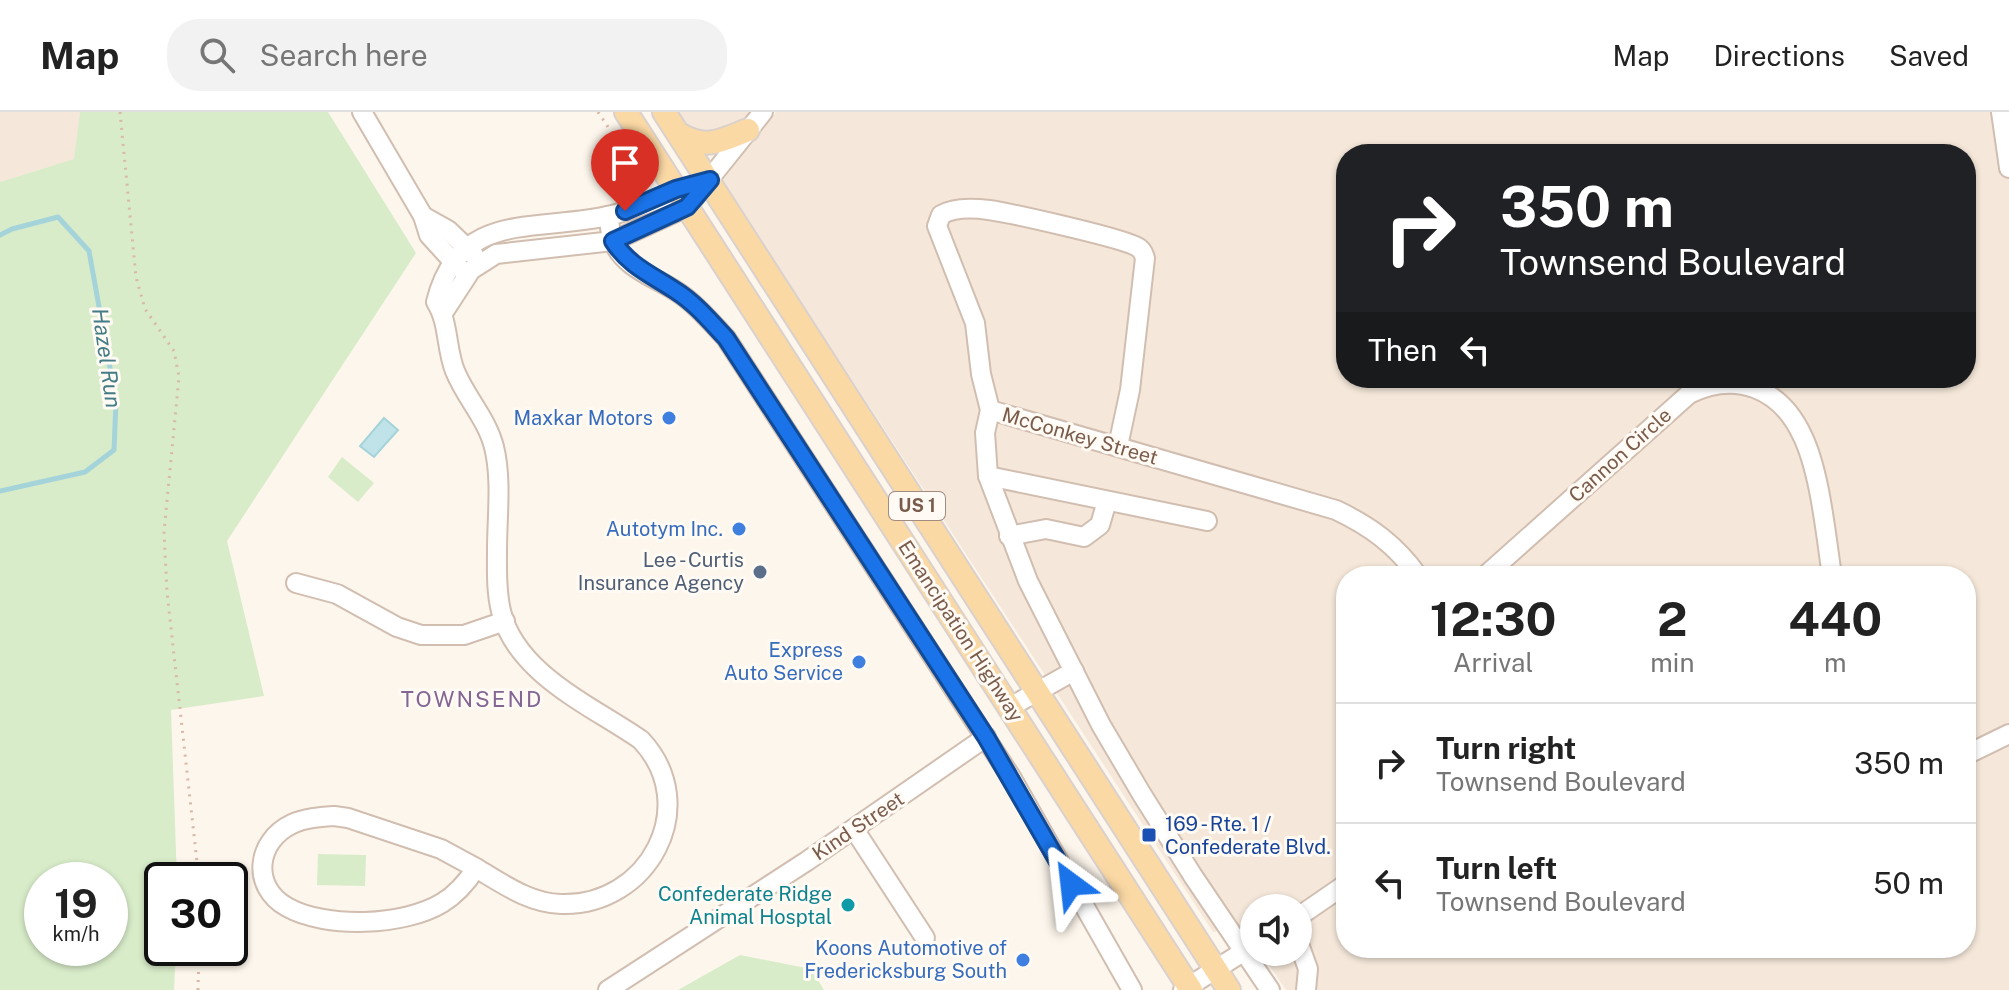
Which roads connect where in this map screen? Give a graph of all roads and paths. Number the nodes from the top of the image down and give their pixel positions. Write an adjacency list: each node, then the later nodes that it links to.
1 (120, 112): 40 (path)
2 (362, 112): 14 (street)
3 (598, 112): 11 (path)
4 (626, 112): 13 (main road, Emancipation Highway / US 1)
5 (664, 112): 9 (main road, Emancipation Highway / US 1)
6 (763, 112): 8 (street)
7 (2001, 112): 10 (street)
8 (748, 130): 9 (main road); 12 (street)
9 (679, 134): 12 (main road, Emancipation Highway / US 1)
10 (2009, 168)
11 (639, 173)
12 (710, 180): 13 (street); 34 (main road, Emancipation Highway / US 1)
13 (682, 198): 15 (street); 16 (street); 35 (main road, Emancipation Highway / US 1)
14 (423, 216): 17 (street); 18 (street)
15 (608, 216): 16 (street); 18 (street)
16 (613, 241): 18 (street); 37 (street)
17 (452, 261): 18 (street); 19 (street)
18 (472, 262): 19 (street)
19 (443, 313): 32 (street)
20 (1700, 388): 29 (street, Cannon Circle)
21 (1753, 388): 30 (street, Cannon Circle)
22 (990, 410): 23 (street, McConkey Street); 23 (street); 24 (street, McConkey Street)
23 (1118, 446): 28 (street, McConkey Street)
24 (988, 476): 25 (street); 27 (street, McConkey Street)
25 (1107, 501): 26 (street); 27 (street)
26 (1207, 521)
27 (1009, 536): 33 (street, McConkey Street)
28 (1409, 566)
29 (1496, 566)
30 (1830, 566)
31 (296, 583): 32 (street)
32 (505, 621): 41 (street)
33 (1074, 671): 34 (street); 44 (street, McConkey Street)
34 (1037, 692): 35 (street); 50 (main road, Emancipation Highway / US 1)
35 (1010, 707): 51 (main road, Emancipation Highway / US 1)
36 (2009, 734): 38 (street)
37 (986, 737): 39 (street, Kind Street); 54 (street)
38 (1976, 750)
39 (854, 829): 45 (street); 53 (street, Kind Street)
40 (197, 862)
41 (476, 868): 41 (street)
42 (1336, 891): 43 (street)
43 (1312, 907)
44 (1240, 935)
45 (925, 938)
46 (1240, 954): 50 (street)
47 (199, 966): 52 (path)
48 (1259, 966): 56 (street, McConkey Street)
49 (1307, 966): 57 (street)
50 (1216, 970): 51 (street); 55 (main road, Emancipation Highway / US 1)
51 (1188, 989)
52 (198, 990)
53 (608, 990)
54 (1132, 990)
55 (1229, 990)
56 (1270, 990)
57 (1306, 990)

